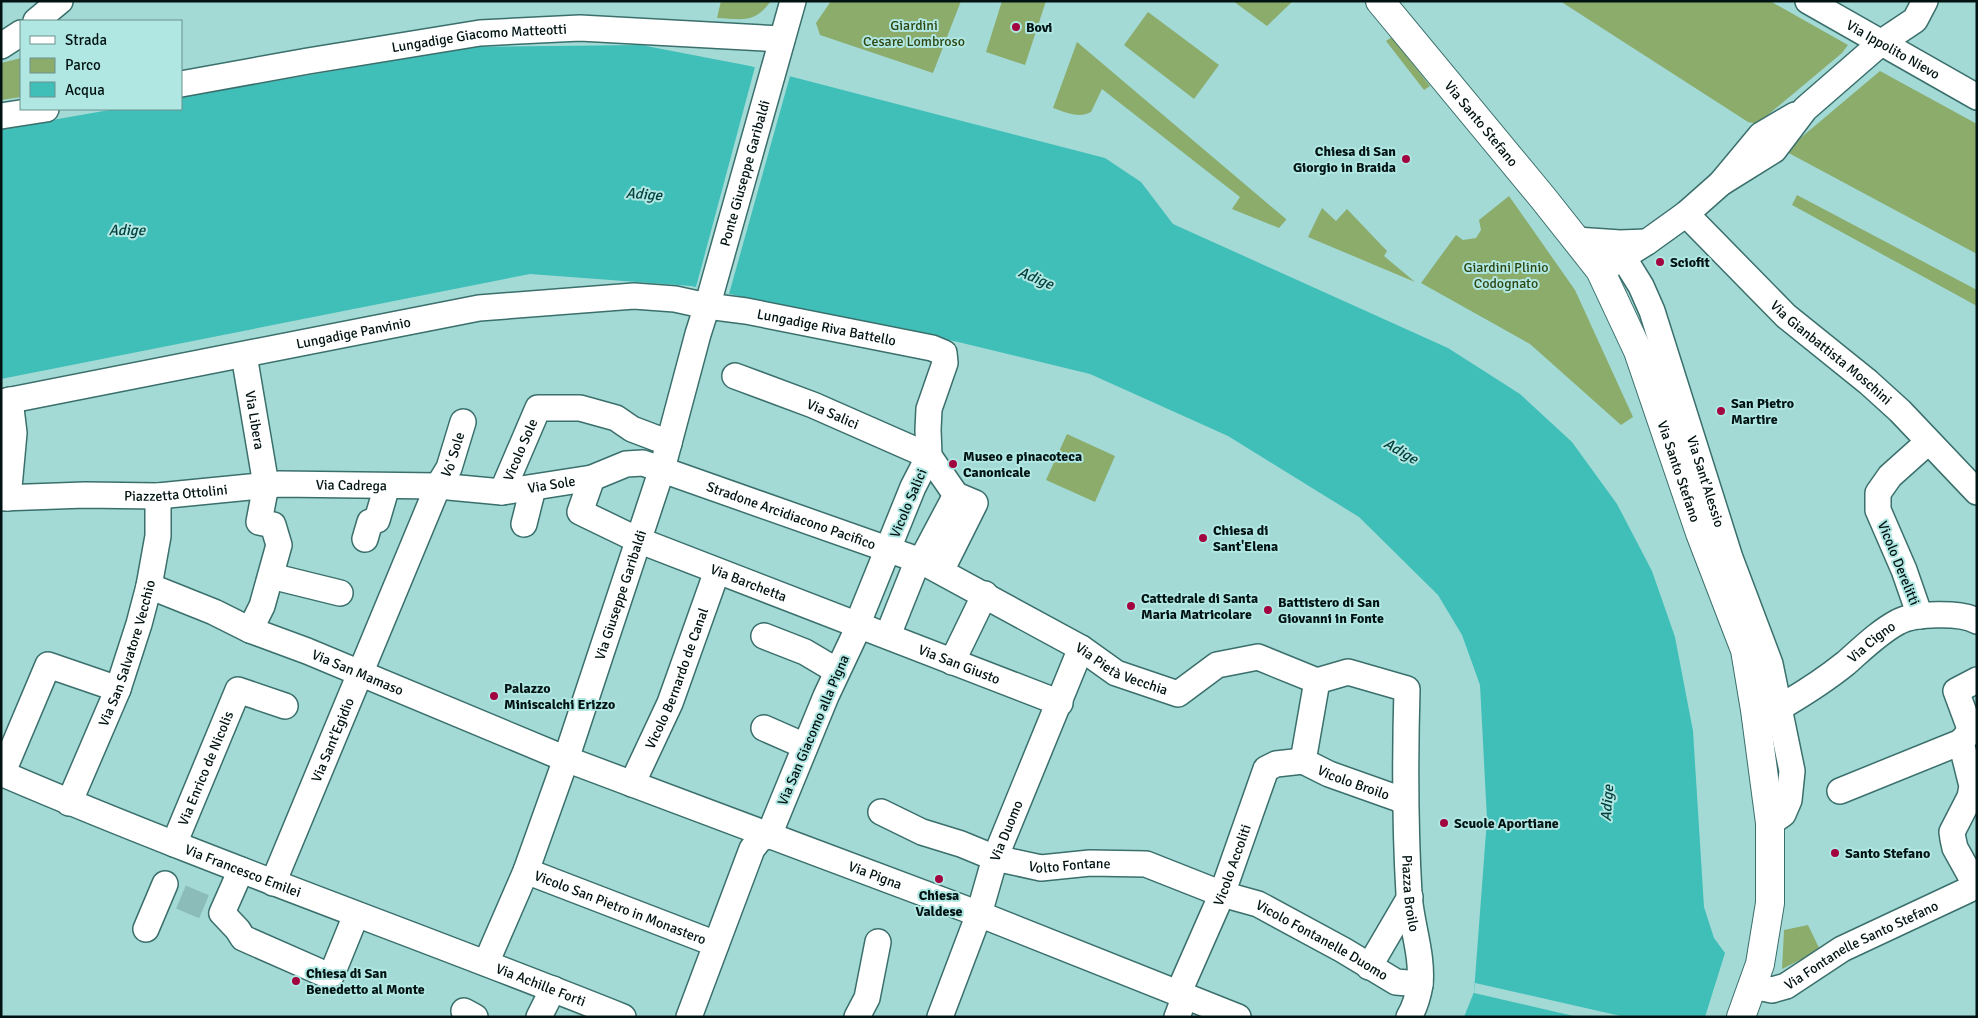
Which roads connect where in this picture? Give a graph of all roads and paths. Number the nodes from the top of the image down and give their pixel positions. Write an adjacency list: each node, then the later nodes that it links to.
1 (60, 1): 6 (street)
2 (1380, 1): 16 (main road, Via Santo Stefano)
3 (1808, 1): 9 (street, Via Ippolito Nievo)
4 (1925, 1): 9 (street)
5 (793, 2): 8 (street, Ponte Giuseppe Garibaldi)
6 (37, 20)
7 (20, 33): 10 (street)
8 (782, 39): 11 (street, Lungadige Giacomo Matteotti); 20 (street, Ponte Giuseppe Garibaldi)
9 (1882, 42): 12 (street, Via Ippolito Nievo); 15 (street)
10 (1, 46)
11 (182, 84)
12 (1977, 97)
13 (40, 110): 14 (street)
14 (1, 116)
15 (1686, 214): 17 (street); 25 (street, Via Gianbattista Moschini)
16 (1576, 240): 17 (street); 19 (main road, Via Santo Stefano)
17 (1647, 242): 18 (street)
18 (1623, 257): 19 (street); 63 (street, Via Sant'Alessio)
19 (1600, 270): 75 (main road, Via Santo Stefano)
20 (709, 300): 21 (street, Lungadige Panvinio); 26 (street, Via Giuseppe Garibaldi); 27 (street, Lungadige Riva Battello)
21 (244, 355): 23 (street, Lungadige Panvinio); 30 (street, Via Libera)
22 (735, 376): 27 (street, Via Salici)
23 (6, 401): 37 (street)
24 (463, 422): 32 (street, Vo' Sole)
25 (1928, 442): 35 (street, Via Gianbattista Moschini); 48 (street, Vicolo Derelitti)
26 (669, 443): 28 (street, Via Giuseppe Garibaldi); 34 (street, Vicolo Sole)
27 (929, 456): 41 (street, Vicolo Salici); 42 (street)
28 (662, 469): 29 (street, Via Sole); 40 (street, Via Giuseppe Garibaldi); 41 (street, Stradone Arcidiacono Pacifico)
29 (592, 478): 33 (street, Via Sole); 40 (street, Via Barchetta)
30 (266, 485): 31 (street, Via Cadrega); 36 (street, Piazzetta Ottolini); 44 (street, Via Libera)
31 (387, 486): 32 (street, Via Cadrega); 39 (street)
32 (438, 486): 34 (street, Via Sole); 57 (street, Via Sant'Egidio)
33 (533, 488): 34 (street, Via Sole); 38 (street)
34 (502, 492)
35 (1977, 492)
36 (158, 496): 37 (street, Piazzetta Ottolini); 45 (street, Via San Salvatore Vecchio)
37 (5, 498)
38 (524, 524)
39 (365, 540)
40 (638, 540): 43 (street, Via Barchetta); 67 (street, Via Giuseppe Garibaldi)
41 (888, 551): 42 (street, Stradone Arcidiacono Pacifico); 50 (street, Vicolo Salici)
42 (926, 564): 47 (street, Stradone Arcidiacono Pacifico); 52 (street)
43 (716, 571): 50 (street, Via Barchetta); 70 (street, Vicolo Bernardo de Canal)
44 (271, 576): 46 (street); 51 (street)
45 (149, 586): 51 (street, Via San Mamaso); 60 (street, Via San Salvatore Vecchio)
46 (340, 592)
47 (986, 594): 54 (street, Via Pietà Vecchia); 55 (street)
48 (1920, 616): 49 (street, Via Cigno); 63 (street, Via Cigno)
49 (1977, 621)
50 (859, 626): 52 (street, Via San Giusto); 56 (street, Via San Giacomo alla Pigna)
51 (250, 630): 57 (street, Via San Mamaso)
52 (888, 635): 55 (street, Via San Giusto)
53 (764, 636): 56 (street)
54 (1082, 648): 58 (street, Via Pietà Vecchia); 61 (street, Via Duomo)
55 (952, 662): 61 (street, Via San Giusto)
56 (837, 671): 66 (street, Via San Giacomo alla Pigna)
57 (360, 674): 67 (street, Via San Mamaso); 81 (street, Via Sant'Egidio)
58 (1317, 681): 68 (street); 72 (street, Piazza Broilo)
59 (1966, 686): 65 (street)
60 (118, 689): 69 (street); 73 (street, Via San Salvatore Vecchio)
61 (1060, 703): 78 (street, Via Duomo)
62 (285, 706): 77 (street, Via Enrico de Nicolis)
63 (1779, 708): 75 (street, Via Sant'Alessio)
64 (764, 728): 66 (street)
65 (1961, 742): 71 (street); 82 (street)
66 (805, 746): 76 (street, Via San Giacomo alla Pigna)
67 (566, 759): 70 (street, Via Pigna); 80 (street, Via Giuseppe Garibaldi)
68 (1303, 761): 72 (street, Vicolo Broilo); 84 (street, Vicolo Accoliti)
69 (1, 774): 73 (street, Via Francesco Emilei)
70 (632, 784): 76 (street, Via Pigna)
71 (1840, 791)
72 (1405, 801): 85 (street, Piazza Broilo)
73 (69, 803): 77 (street, Via Francesco Emilei)
74 (881, 812): 78 (street, Volto Fontane)
75 (1770, 823): 94 (main road, Via Santo Stefano)
76 (769, 835): 86 (street, Via Pigna); 90 (street)
77 (174, 844): 79 (street, Via Francesco Emilei)
78 (995, 858): 84 (street, Volto Fontane); 86 (street, Via Duomo)
79 (241, 870): 81 (street, Via Francesco Emilei); 87 (street)
80 (526, 871): 90 (street, Vicolo San Pietro in Monastero); 91 (street, Via Giuseppe Garibaldi)
81 (273, 883): 87 (street, Via Francesco Emilei)
82 (1974, 889): 94 (street, Via Fontanelle Santo Stefano)
83 (170, 890): 88 (street)
84 (1222, 894): 92 (street, Vicolo Fontanelle Duomo); 96 (street, Vicolo Accoliti)
85 (1410, 897): 92 (street); 93 (street, Piazza Broilo)
86 (979, 914): 96 (street, Via Pigna); 101 (street, Via Duomo)
87 (356, 915): 91 (street, Via Francesco Emilei)
88 (146, 929)
89 (878, 942): 100 (street)
90 (716, 944): 99 (street)
91 (486, 963): 95 (street, Via Achille Forti)
92 (1369, 967): 93 (street, Vicolo Fontanelle Duomo)
93 (1420, 984): 103 (street, Piazza Broilo)
94 (1753, 986): 104 (main road, Via Santo Stefano)
95 (553, 989): 97 (street); 98 (street, Via Achille Forti)
96 (1180, 1002): 102 (street, Via Pigna)
97 (539, 1017)
98 (623, 1017)
99 (689, 1017)
100 (856, 1017)
101 (940, 1017)
102 (1238, 1017)
103 (1409, 1017)
104 (1742, 1017)

